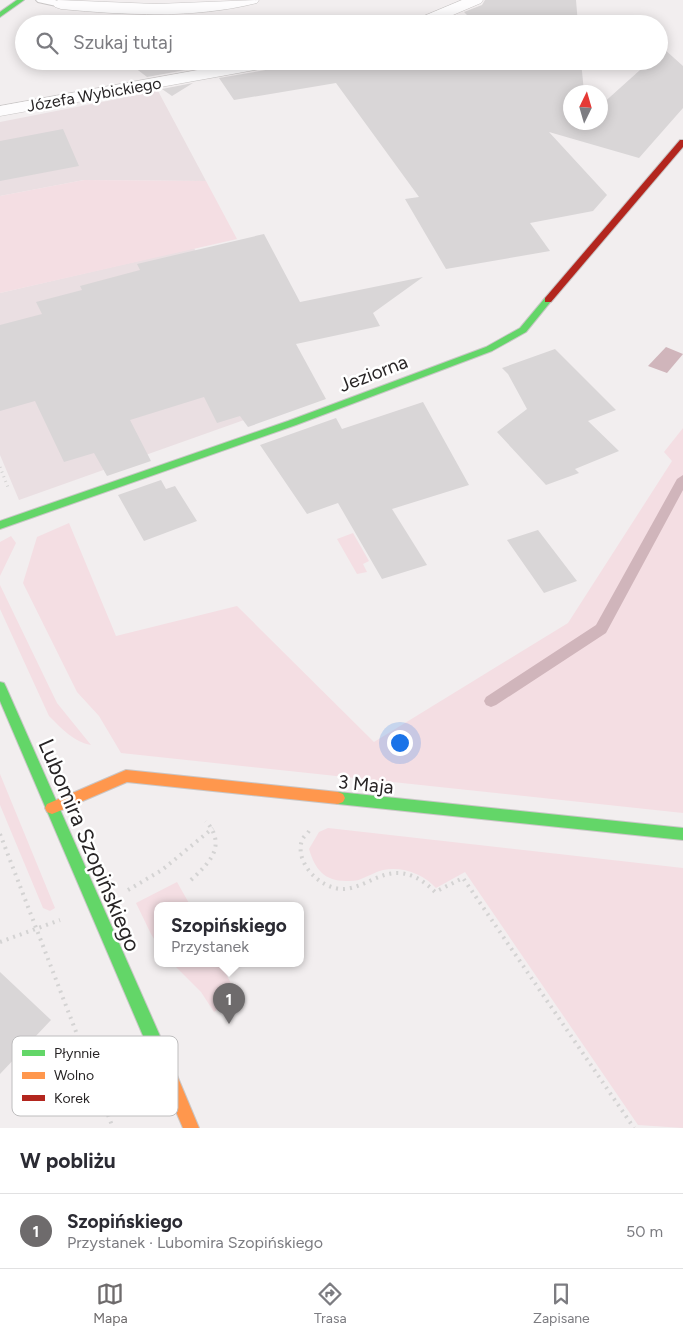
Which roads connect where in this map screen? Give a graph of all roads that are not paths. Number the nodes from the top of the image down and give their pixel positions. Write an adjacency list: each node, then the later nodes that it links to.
1 (21, 0): 7 (street)
2 (42, 0): 5 (lane)
3 (251, 0): 5 (street)
4 (476, 0): 6 (street)
5 (61, 4)
6 (440, 15)
7 (0, 16)
8 (227, 70): 9 (street, Józefa Wybickiego)
9 (0, 111)
10 (683, 142): 11 (street, Jeziorna)
11 (0, 524)
12 (0, 687): 13 (street, Lubomira Szopińskiego)
13 (52, 808): 14 (street, 3 Maja); 15 (street, Lubomira Szopińskiego)
14 (683, 834)
15 (151, 1036)
16 (178, 1098): 17 (street, Lubomira Szopińskiego)
17 (191, 1128)

